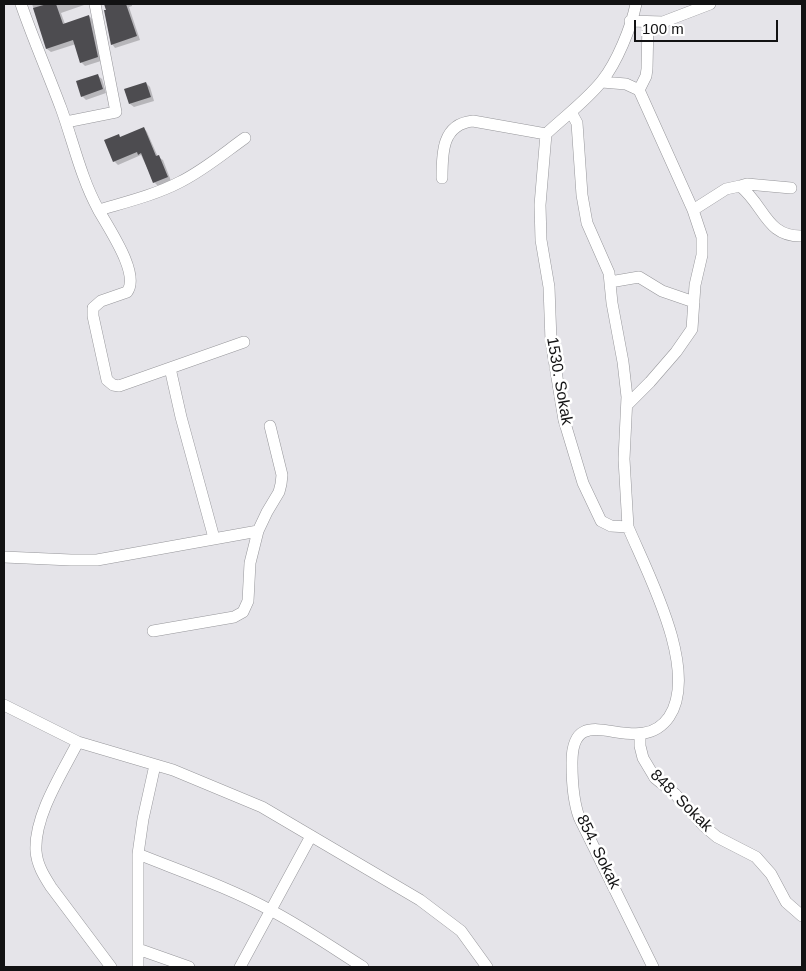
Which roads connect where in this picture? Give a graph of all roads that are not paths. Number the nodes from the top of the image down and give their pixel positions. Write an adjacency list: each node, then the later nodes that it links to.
1 (21, 4): 10 (street)
2 (95, 4): 10 (street)
3 (636, 4): 5 (street)
4 (710, 4): 6 (street)
5 (630, 21): 6 (street); 7 (street)
6 (648, 22): 8 (street)
7 (602, 82): 8 (street); 9 (street)
8 (639, 90): 17 (street)
9 (571, 112): 11 (street); 19 (street)
10 (66, 122): 16 (street)
11 (546, 134): 13 (street); 25 (street, 1530. Sokak)
12 (245, 138): 16 (street)
13 (442, 178)
14 (740, 186): 15 (street); 17 (street); 18 (street)
15 (791, 188)
16 (99, 210): 22 (street)
17 (693, 210): 20 (street)
18 (802, 236)
19 (610, 282): 20 (street); 23 (street)
20 (694, 302): 23 (street)
21 (244, 342): 22 (street)
22 (170, 368): 27 (street)
23 (627, 405): 25 (street)
24 (270, 426): 26 (street)
25 (628, 527): 31 (street)
26 (258, 531): 27 (street); 29 (street)
27 (214, 538): 28 (street)
28 (4, 557)
29 (153, 630)
30 (4, 705): 32 (street)
31 (640, 735): 37 (street, 848. Sokak); 45 (street, 854. Sokak)
32 (78, 742): 33 (street); 39 (street)
33 (156, 765): 34 (street); 35 (street)
34 (311, 836): 36 (street); 44 (street)
35 (138, 854): 36 (street); 38 (street)
36 (271, 910): 42 (street); 43 (street)
37 (802, 916)
38 (138, 949): 40 (street); 41 (street)
39 (111, 967)
40 (138, 967)
41 (189, 967)
42 (240, 967)
43 (363, 967)
44 (487, 967)
45 (653, 967)

